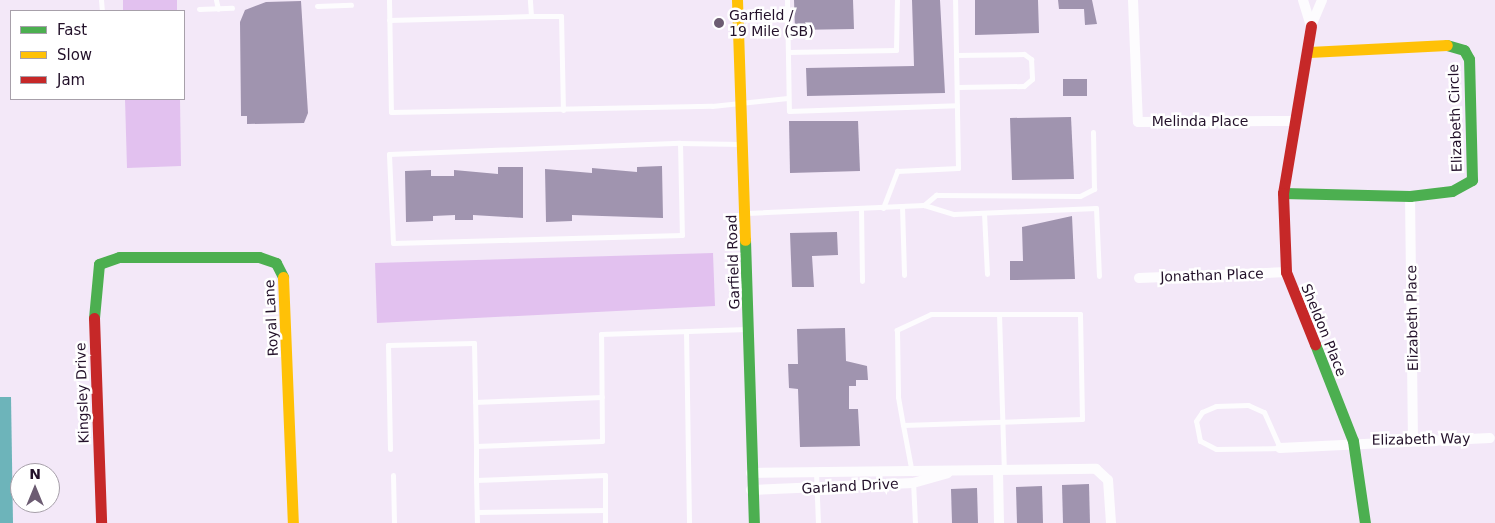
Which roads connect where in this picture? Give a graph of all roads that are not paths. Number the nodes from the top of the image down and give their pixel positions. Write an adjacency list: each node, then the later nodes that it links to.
1 (216, 0): 16 (lane)
2 (389, 0): 20 (lane)
3 (530, 0): 19 (lane)
4 (737, 0): 18 (street, Garfield Road)
5 (787, 0): 17 (lane)
6 (897, 0): 22 (lane)
7 (955, 0): 24 (lane)
8 (1133, 0): 30 (street, Melinda Place)
9 (1303, 0): 21 (street, Sheldon Place)
10 (1322, 0): 21 (street, Sheldon Place)
11 (333, 3): 12 (lane); 13 (lane)
12 (351, 5)
13 (317, 6)
14 (232, 8): 16 (lane)
15 (198, 9): 16 (lane)
16 (218, 9)
17 (787, 12): 18 (lane); 22 (lane)
18 (738, 15): 27 (street, Garfield Road)
19 (531, 16): 20 (lane); 29 (lane)
20 (389, 20): 29 (lane)
21 (1310, 26): 23 (street, Sheldon Place)
22 (788, 52): 26 (lane)
23 (1309, 52): 30 (street, Sheldon Place); 35 (street, Elizabeth Circle)
24 (956, 55): 25 (lane); 25 (lane)
25 (956, 87): 28 (lane)
26 (788, 98): 27 (lane); 28 (lane)
27 (742, 102): 29 (lane); 33 (street, Garfield Road)
28 (957, 104): 39 (lane)
29 (563, 110)
30 (1294, 120): 34 (street, Sheldon Place)
31 (1093, 132): 36 (lane)
32 (680, 144): 32 (lane); 33 (lane)
33 (744, 144): 40 (street, Garfield Road)
34 (1283, 193): 35 (street, Elizabeth Circle); 43 (street, Sheldon Place)
35 (1410, 196): 57 (street, Elizabeth Place)
36 (924, 205): 37 (lane); 41 (lane)
37 (902, 206): 39 (lane); 45 (lane)
38 (861, 208): 39 (lane); 40 (lane); 48 (lane)
39 (882, 208)
40 (746, 213): 50 (street, Garfield Road)
41 (984, 213): 44 (lane); 46 (lane)
42 (99, 264): 74 (street, Kingsley Drive); 75 (street, Royal Lane)
43 (1286, 272): 47 (street, Jonathan Place); 58 (street, Sheldon Place)
44 (987, 274)
45 (904, 275)
46 (1099, 276)
47 (1139, 278)
48 (862, 281)
49 (999, 314): 54 (lane); 54 (lane); 55 (lane)
50 (750, 329): 51 (lane); 65 (street, Garfield Road)
51 (686, 331): 52 (lane); 79 (lane)
52 (602, 397): 53 (lane); 59 (lane)
53 (475, 402): 59 (lane); 61 (lane)
54 (1002, 422): 55 (lane); 64 (lane)
55 (903, 425): 62 (lane)
56 (1490, 438): 57 (street, Elizabeth Way)
57 (1413, 440): 58 (street, Elizabeth Way)
58 (1353, 441): 60 (street, Elizabeth Way); 85 (street, Sheldon Place)
59 (476, 446): 68 (lane)
60 (1280, 448): 60 (lane)
61 (390, 449)
62 (912, 469): 63 (street, Garland Drive); 66 (street, Garland Drive); 69 (lane)
63 (816, 471): 65 (street, Garland Drive); 70 (lane)
64 (1001, 471): 66 (street, Garland Drive); 83 (street); 84 (street, Garland Drive)
65 (750, 473): 71 (street, Garfield Road)
66 (948, 473): 69 (street, Garland Drive)
67 (393, 475): 76 (lane)
68 (476, 480): 72 (lane); 73 (lane)
69 (913, 482): 70 (street, Garland Drive); 82 (lane)
70 (817, 487): 71 (street, Garland Drive); 81 (lane)
71 (751, 490): 80 (street, Garfield Road)
72 (605, 510): 73 (lane); 78 (lane)
73 (476, 512): 77 (lane)
74 (101, 523)
75 (293, 523)
76 (394, 523)
77 (477, 523)
78 (605, 523)
79 (689, 523)
80 (754, 523)
81 (818, 523)
82 (915, 523)
83 (999, 523)
84 (1111, 523)
85 (1365, 523)

